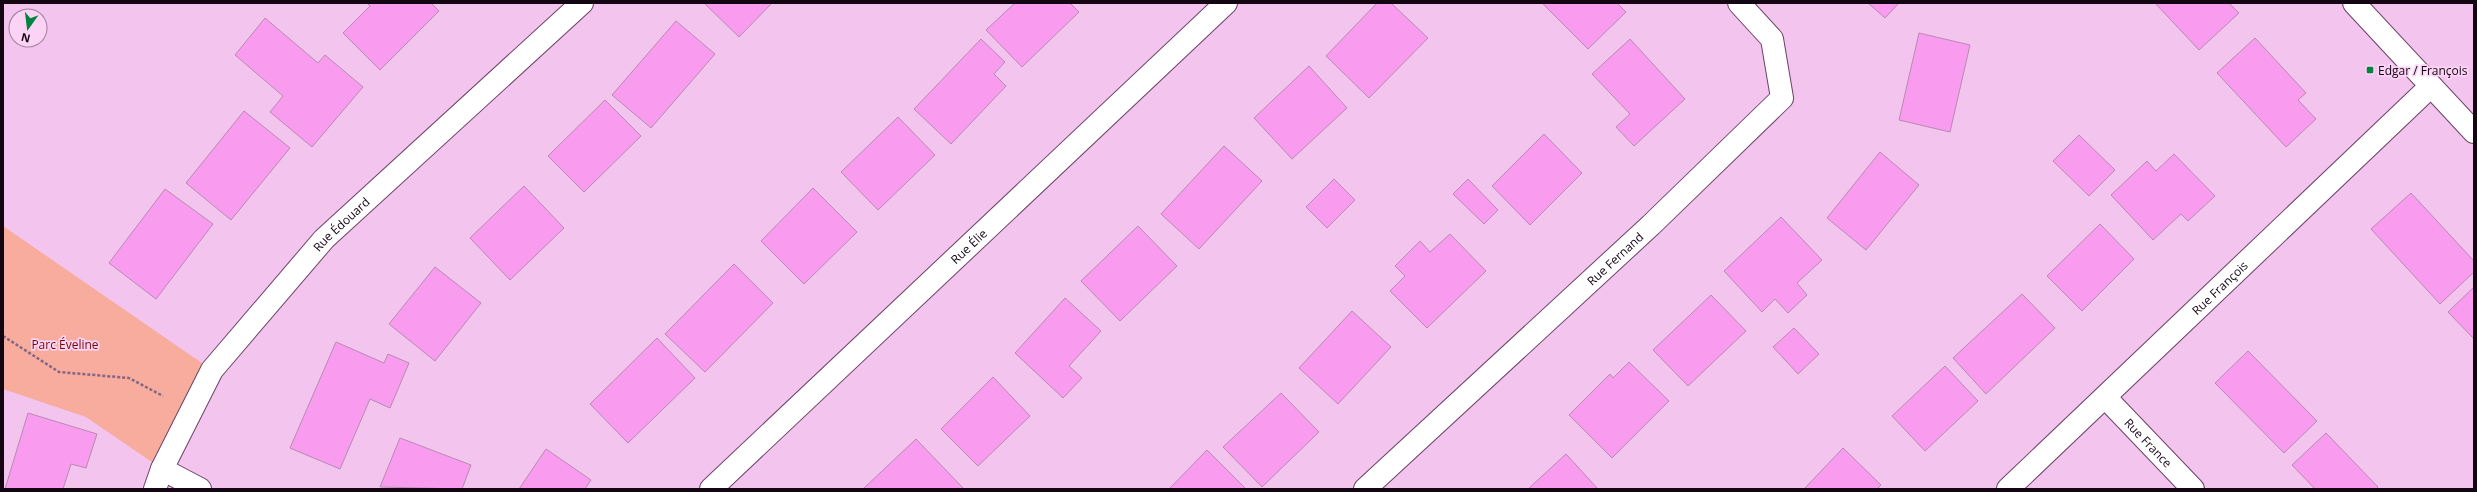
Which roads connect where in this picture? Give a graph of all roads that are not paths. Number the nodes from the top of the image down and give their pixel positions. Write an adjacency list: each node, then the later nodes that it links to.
1 (582, 3): 8 (street, Rue Édouard)
2 (1226, 3): 10 (street, Rue Élie)
3 (1739, 3): 11 (street, Rue Fernand)
4 (2354, 3): 5 (street)
5 (2431, 86): 6 (street); 7 (street, Rue François)
6 (2474, 132)
7 (2104, 397): 12 (street, Rue François); 13 (street, Rue France)
8 (159, 479): 9 (street)
9 (200, 489)
10 (711, 489)
11 (1365, 489)
12 (2008, 489)
13 (2193, 489)

